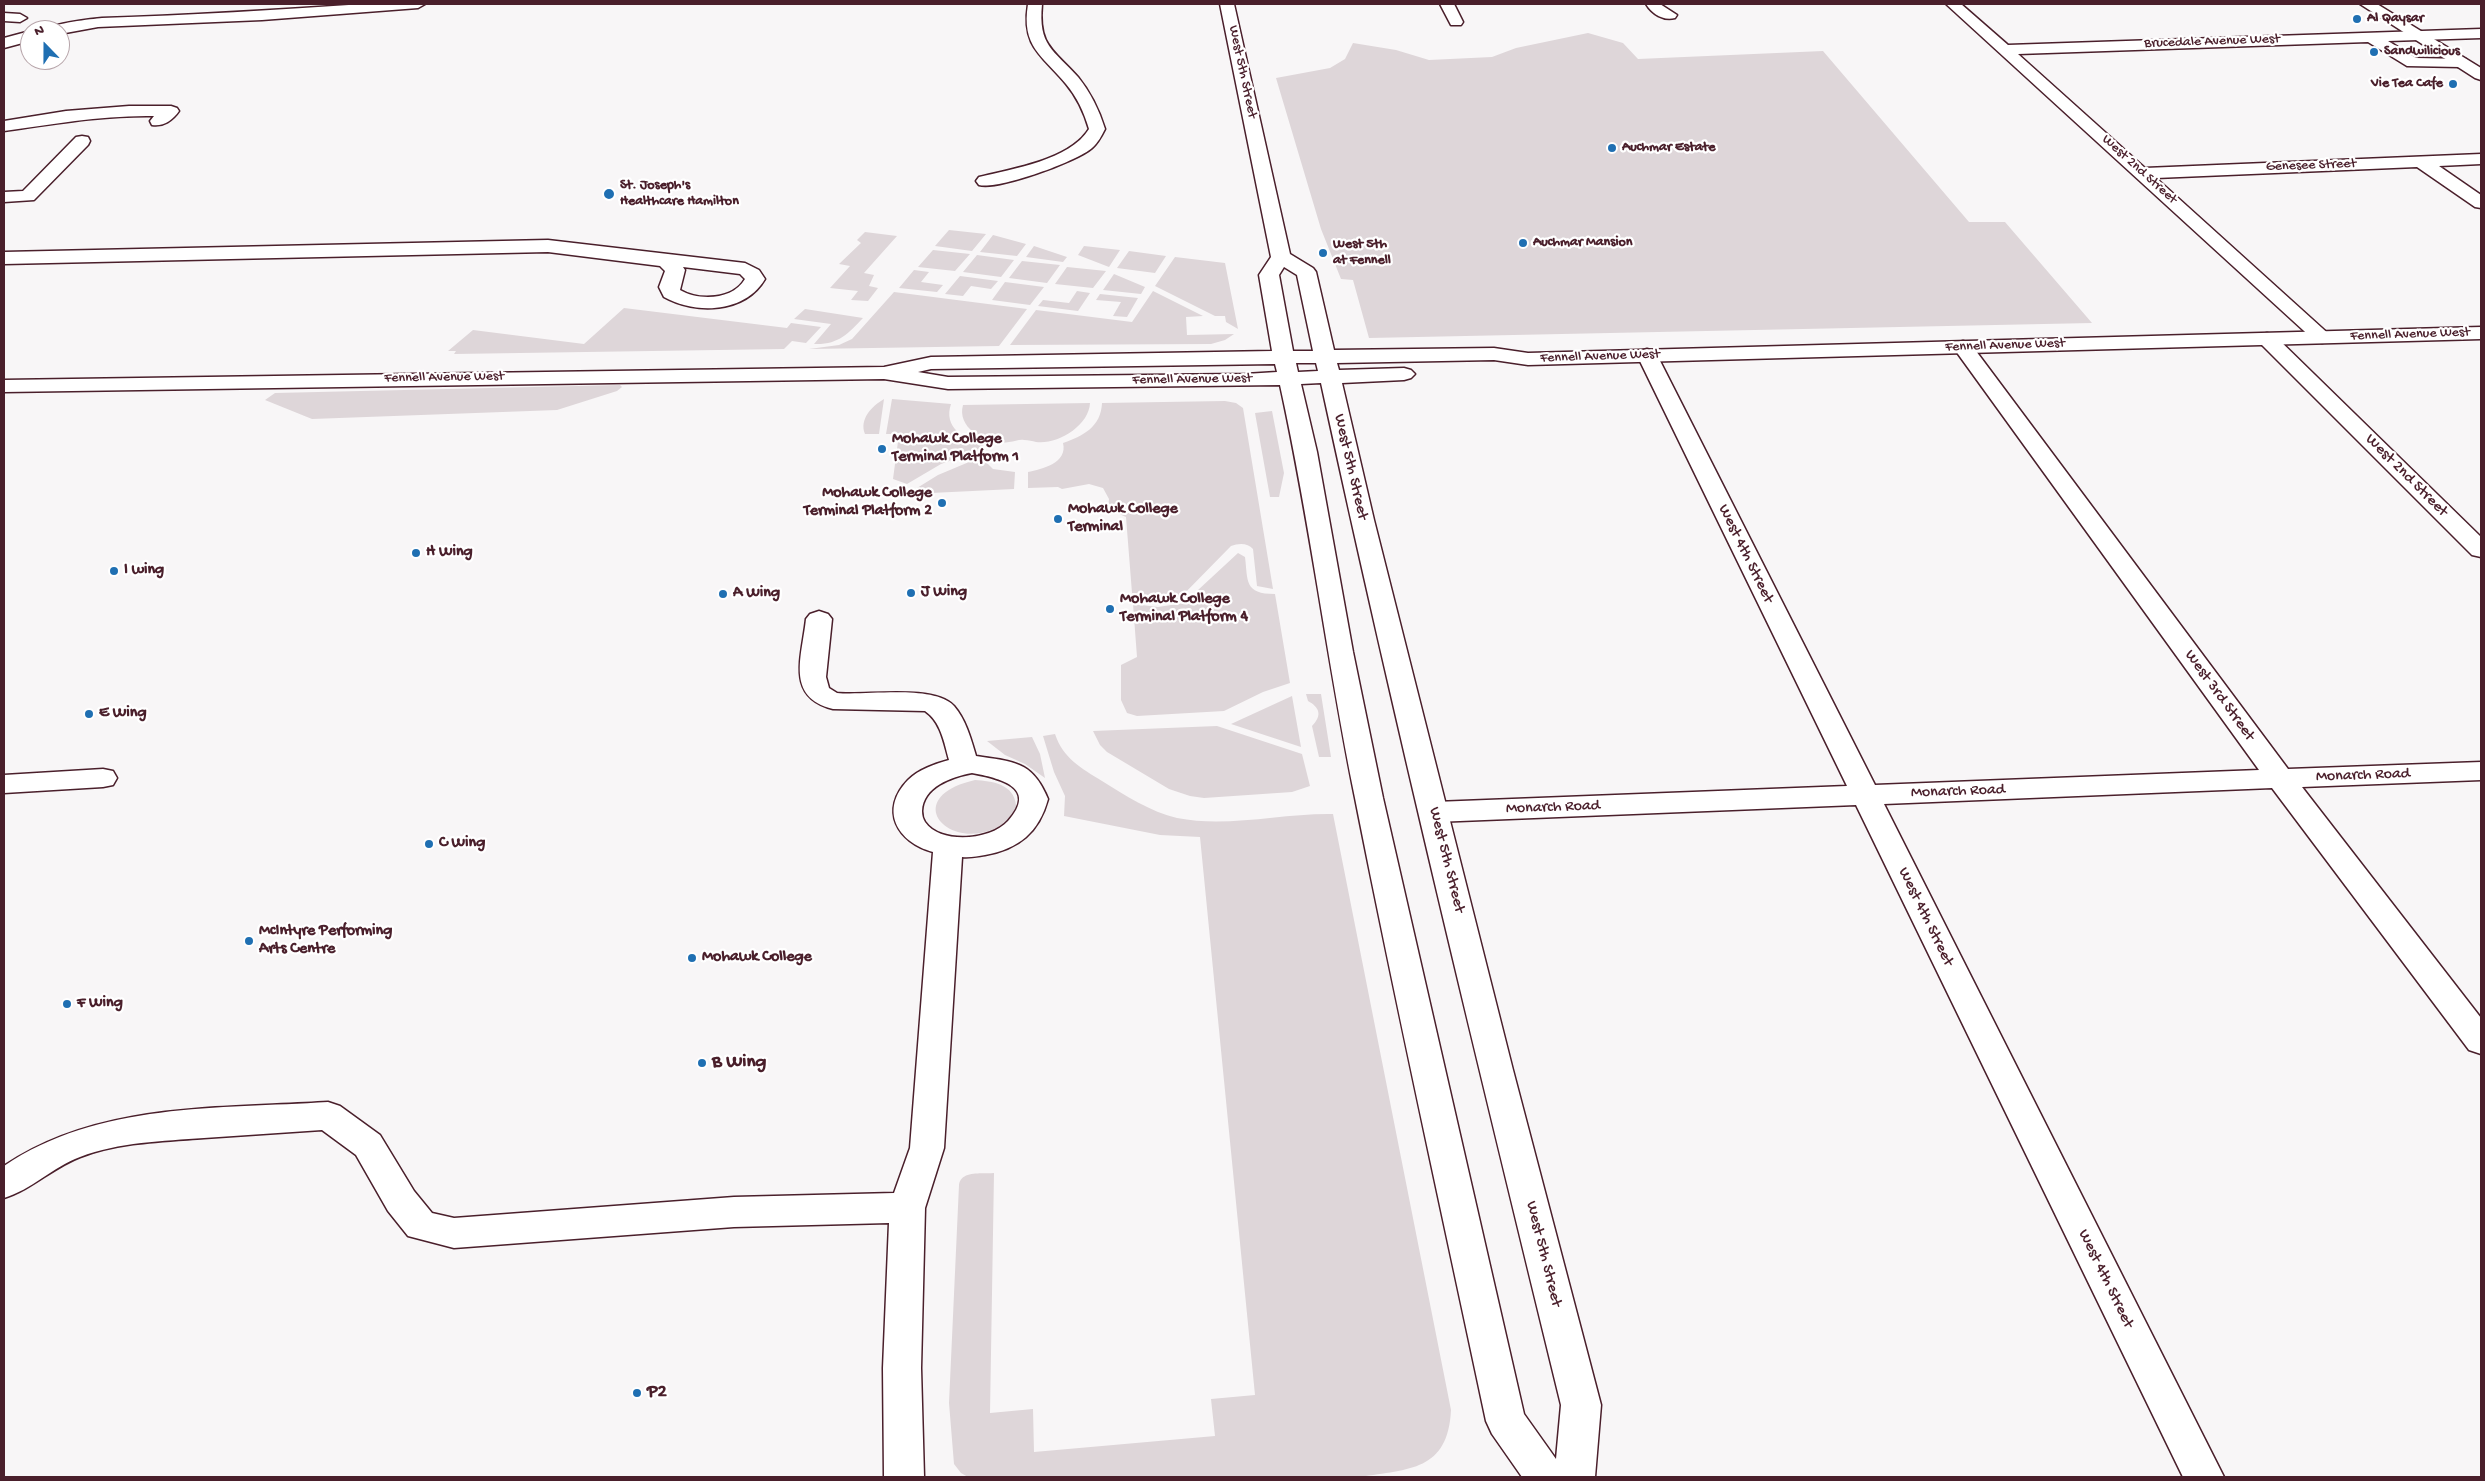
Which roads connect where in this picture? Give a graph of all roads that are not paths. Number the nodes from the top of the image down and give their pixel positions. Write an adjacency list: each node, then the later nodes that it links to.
1 (418, 4): 12 (main road)
2 (1035, 4): 27 (main road)
3 (1227, 4): 30 (main road, West 5th Street)
4 (1447, 4): 10 (main road)
5 (1653, 4): 8 (main road)
6 (1954, 4): 18 (main road, West 2nd Street)
7 (2367, 4): 14 (main road)
8 (1670, 15)
9 (4, 17): 11 (main road)
10 (1456, 22)
11 (4, 26)
12 (70, 27)
13 (2481, 34): 14 (main road, Brucedale Avenue West)
14 (2416, 35): 15 (main road, Brucedale Avenue West); 19 (main road)
15 (2370, 36): 18 (main road, Brucedale Avenue West); 19 (main road)
16 (20, 39): 17 (main road)
17 (4, 43)
18 (2007, 50): 26 (main road, West 2nd Street)
19 (2460, 62): 20 (main road)
20 (2481, 75)
21 (158, 122): 22 (main road)
22 (4, 126)
23 (82, 141): 28 (main road)
24 (2481, 158): 25 (main road, Genesee Street)
25 (2420, 162): 26 (main road, Genesee Street); 29 (main road)
26 (2142, 172): 34 (main road, West 2nd Street)
27 (985, 181)
28 (4, 197)
29 (2481, 203)
30 (1281, 257): 38 (main road); 39 (main road, West 5th Street)
31 (4, 258): 32 (main road)
32 (653, 258): 32 (main road)
33 (2481, 333): 34 (main road, Fennell Avenue West)
34 (2322, 337): 35 (main road, Fennell Avenue West)
35 (2267, 339): 36 (main road, Fennell Avenue West); 41 (main road, West 2nd Street)
36 (1963, 347): 37 (main road, Fennell Avenue West); 46 (main road, West 3rd Street)
37 (1647, 356): 39 (main road, Fennell Avenue West); 48 (main road, West 4th Street)
38 (1287, 367): 39 (main road, Fennell Avenue West); 40 (main road, Fennell Avenue West); 55 (main road)
39 (1328, 367): 49 (main road, West 5th Street)
40 (4, 386)
41 (2481, 550)
42 (819, 619): 43 (main road)
43 (965, 765): 50 (main road); 50 (main road)
44 (2481, 771): 46 (main road, Monarch Road)
45 (104, 778): 47 (main road)
46 (2280, 779): 48 (main road, Monarch Road); 51 (main road, West 3rd Street)
47 (4, 784)
48 (1864, 795): 49 (main road, Monarch Road); 57 (main road, West 4th Street)
49 (1435, 812): 56 (main road, West 5th Street)
50 (948, 847): 53 (main road)
51 (2481, 1041)
52 (4, 1184): 53 (main road)
53 (907, 1208): 54 (main road)
54 (904, 1477)
55 (1544, 1477)
56 (1575, 1477)
57 (2204, 1477)

